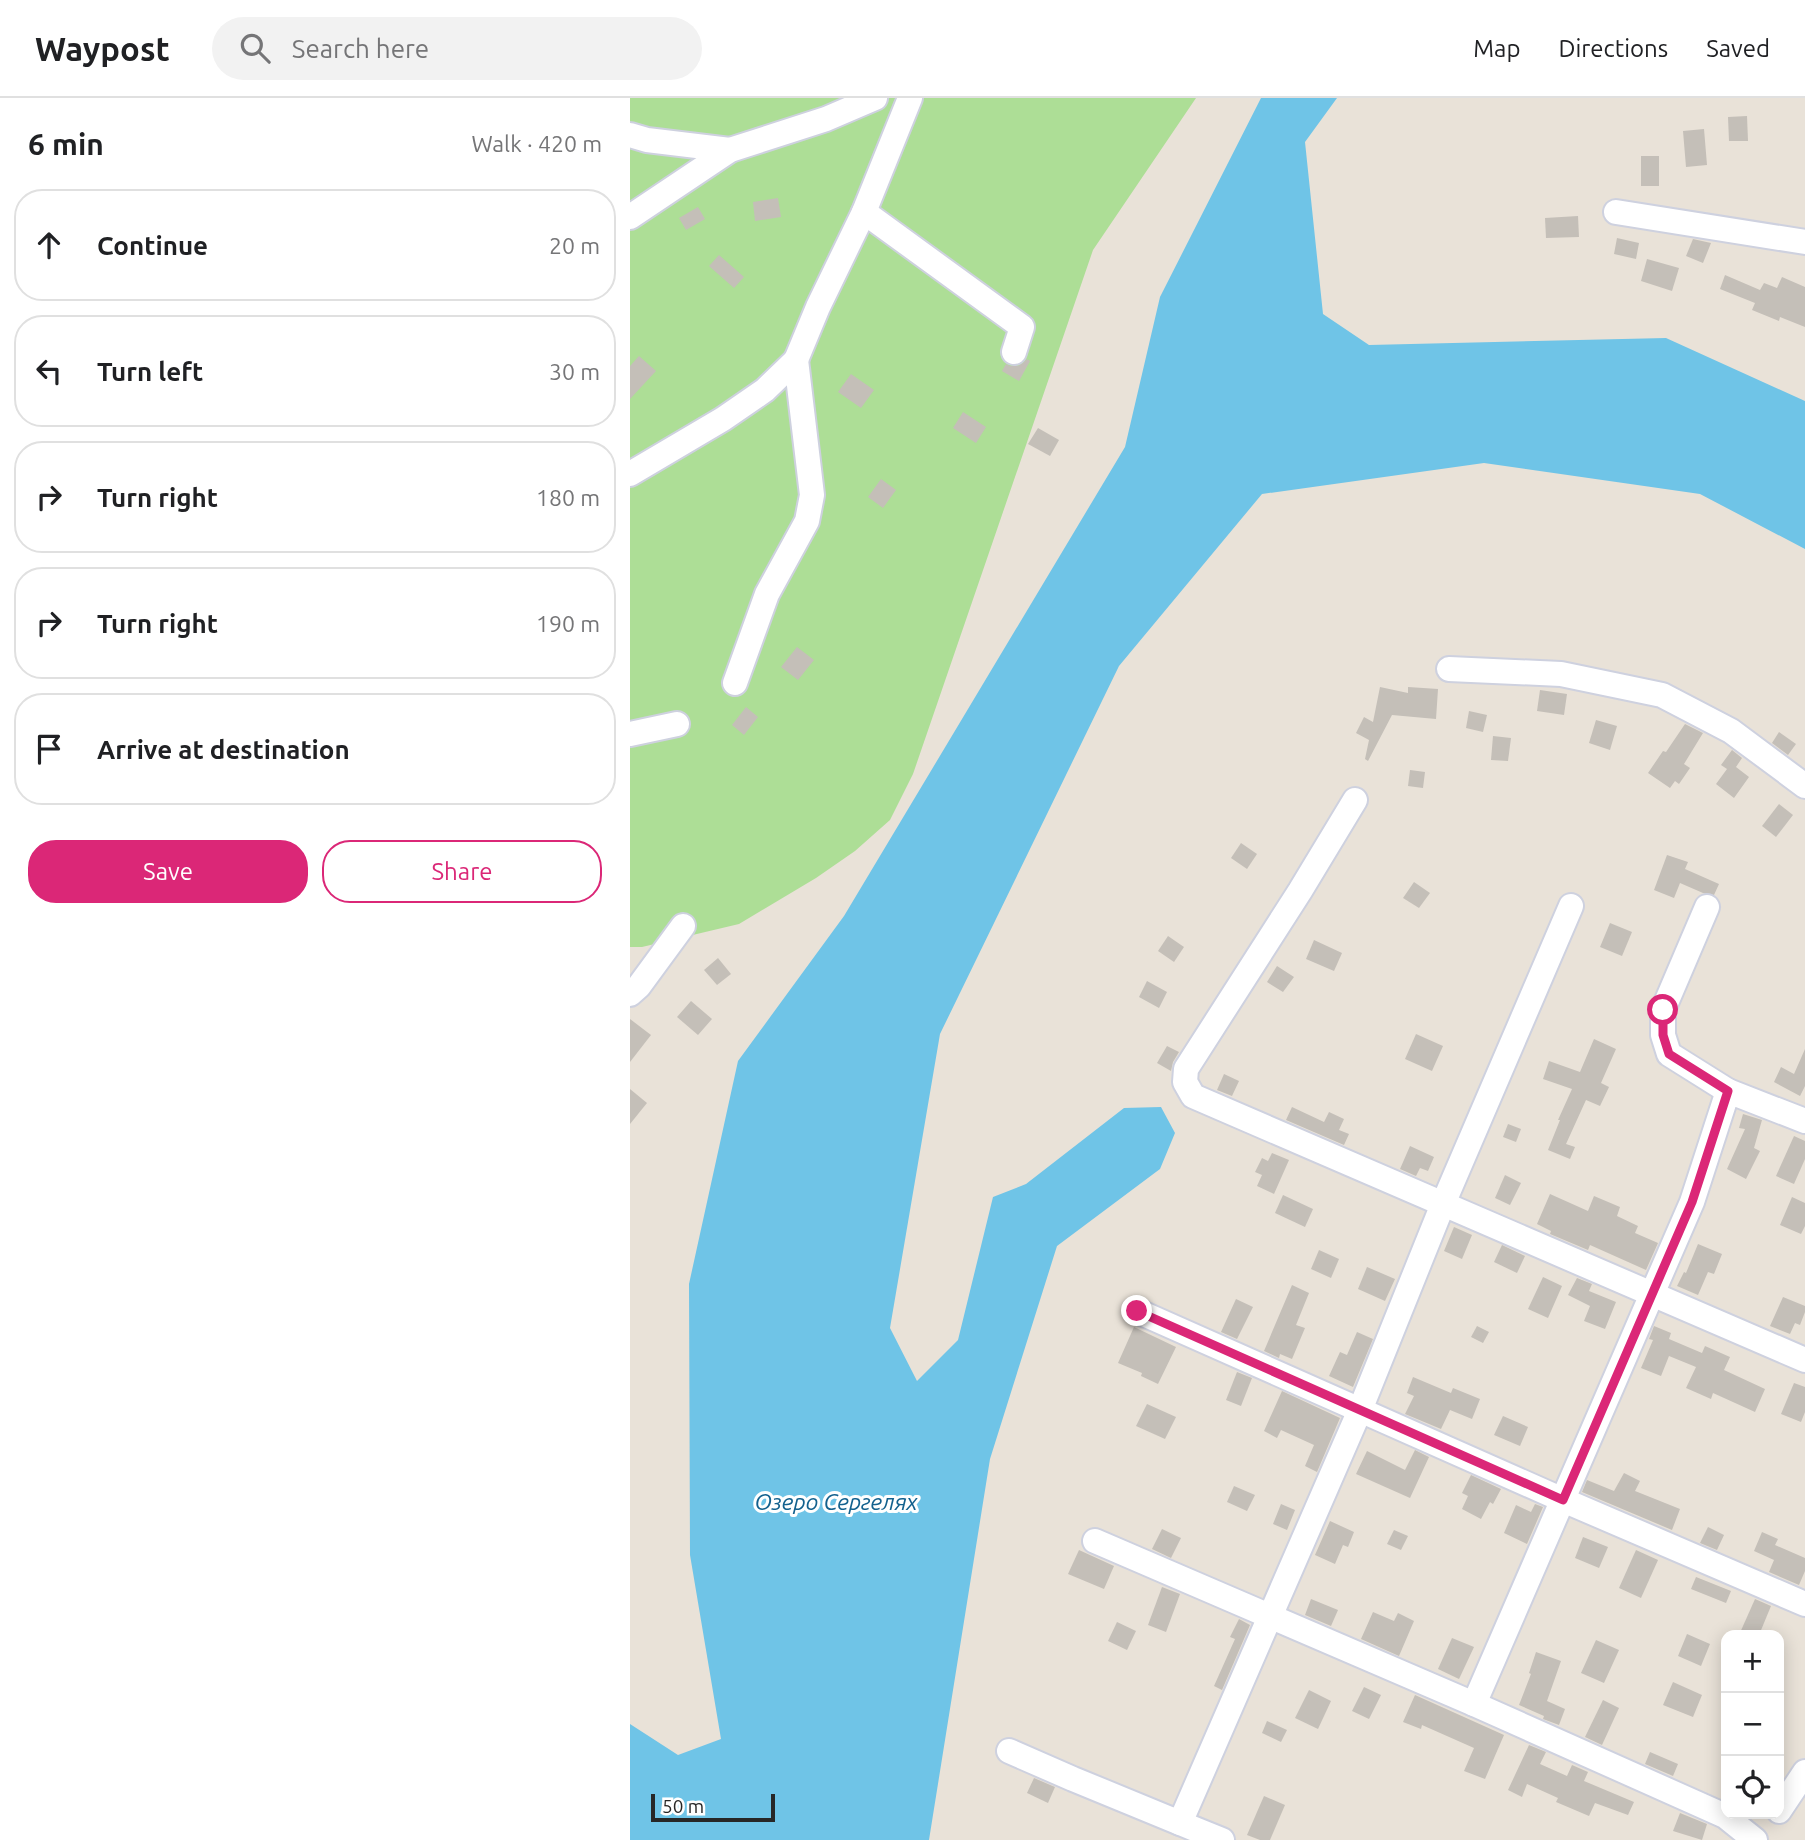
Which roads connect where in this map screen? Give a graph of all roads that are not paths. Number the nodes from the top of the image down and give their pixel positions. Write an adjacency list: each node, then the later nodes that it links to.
1 (875, 98): 4 (street)
2 (910, 98): 5 (street)
3 (630, 135): 4 (street)
4 (730, 150): 7 (street)
5 (864, 212): 9 (street); 10 (street)
6 (1616, 212): 8 (street)
7 (630, 217)
8 (1805, 242)
9 (1014, 352)
10 (796, 360): 11 (street); 13 (street)
11 (630, 474)
12 (1449, 669): 16 (street)
13 (735, 683)
14 (677, 724): 15 (street)
15 (630, 734)
16 (1805, 786)
17 (1355, 800): 24 (street)
18 (1571, 906): 24 (street)
19 (1707, 907): 22 (street)
20 (683, 926): 21 (street)
21 (630, 994)
22 (1728, 1091): 23 (street); 25 (street)
23 (1805, 1121)
24 (1443, 1204): 25 (street); 28 (street)
25 (1652, 1294): 27 (street); 29 (street)
26 (1137, 1311): 28 (street)
27 (1805, 1360)
28 (1360, 1410): 29 (street); 32 (street)
29 (1563, 1500): 31 (street); 33 (street)
30 (1095, 1541): 32 (street)
31 (1805, 1604)
32 (1270, 1616): 33 (street); 38 (street)
33 (1474, 1704): 40 (street)
34 (1009, 1751): 38 (street)
35 (1805, 1772): 36 (street)
36 (1784, 1804)
37 (1773, 1819): 40 (street)
38 (1180, 1823): 39 (street)
39 (1222, 1840)
40 (1757, 1840)

